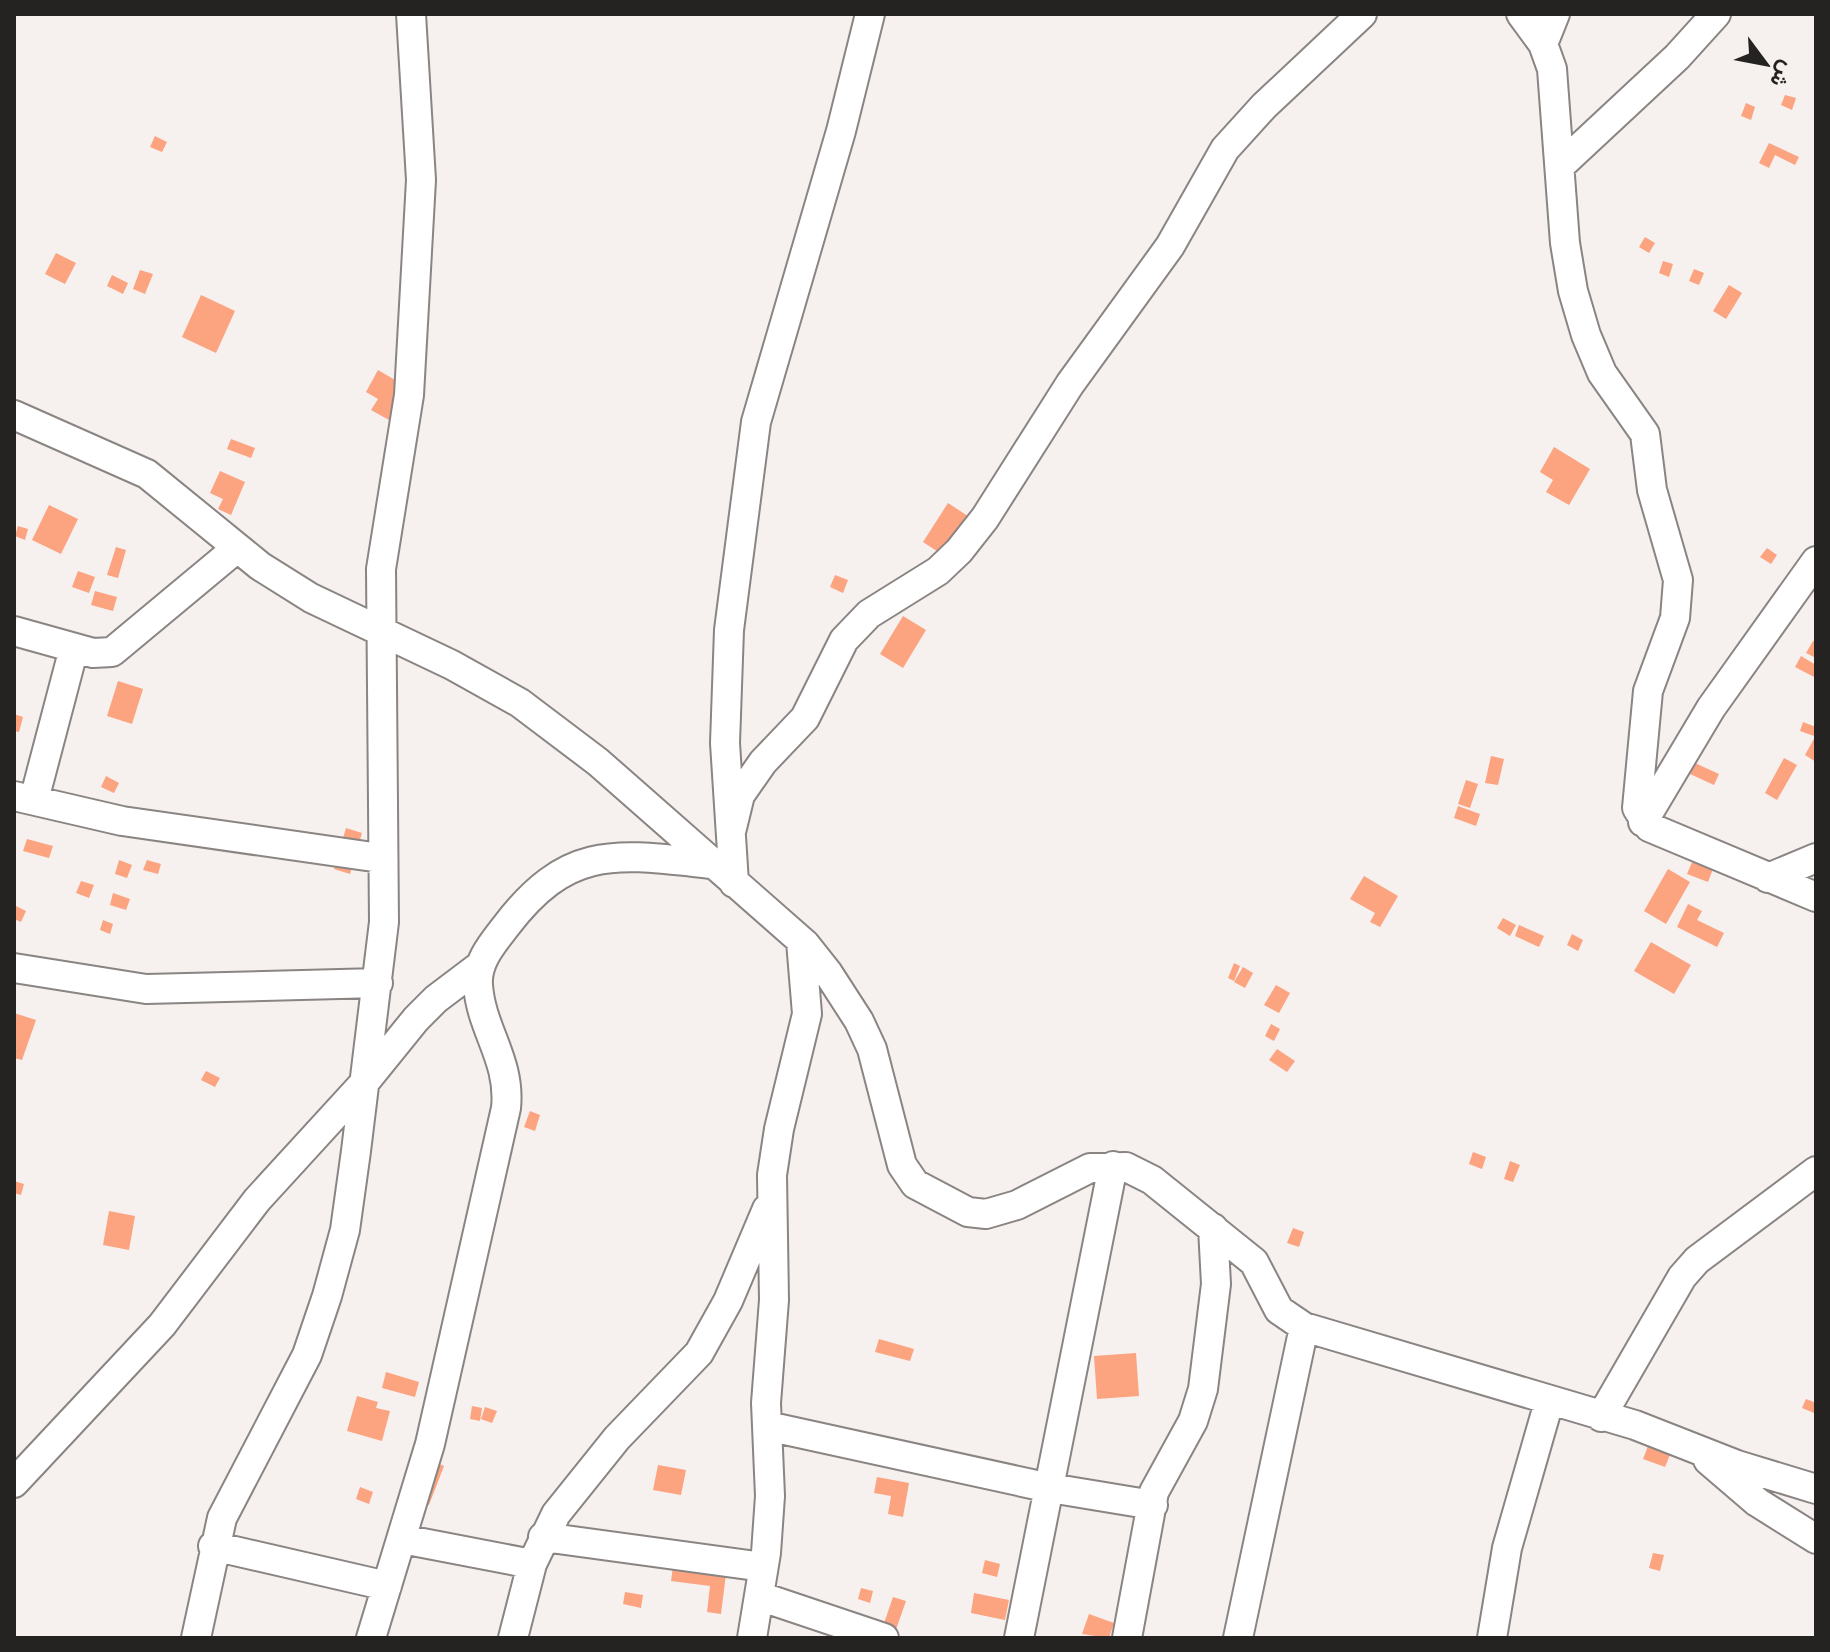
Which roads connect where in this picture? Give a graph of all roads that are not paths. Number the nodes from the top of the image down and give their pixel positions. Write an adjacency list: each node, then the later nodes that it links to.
1 (411, 14): 13 (street)
2 (870, 14): 17 (street)
3 (1362, 14): 17 (street)
4 (1521, 14): 7 (street)
5 (1555, 14): 7 (street)
6 (1716, 14): 8 (street)
7 (1543, 44): 8 (street)
8 (1560, 166): 16 (street)
9 (14, 415): 10 (street)
10 (237, 548): 13 (street); 14 (street)
11 (1816, 561): 16 (street)
12 (14, 631): 14 (street)
13 (379, 632): 18 (street); 20 (street)
14 (74, 648): 15 (street)
15 (24, 798): 18 (street)
16 (1643, 822): 21 (street)
17 (731, 832): 22 (street)
18 (380, 858): 27 (street)
19 (1816, 858): 21 (street)
20 (712, 864): 22 (street); 25 (street)
21 (1768, 878): 23 (street)
22 (734, 883): 24 (street)
23 (1816, 897)
24 (801, 941): 29 (street); 31 (street)
25 (481, 965): 28 (street); 43 (street)
26 (14, 968): 27 (street)
27 (378, 983): 28 (street)
28 (365, 1082): 38 (street); 45 (street)
29 (1113, 1166): 32 (street); 39 (street)
30 (1816, 1171): 35 (street)
31 (772, 1197): 36 (street); 42 (street)
32 (1213, 1228): 33 (street); 41 (street)
33 (1304, 1327): 34 (street); 57 (street)
34 (1549, 1402): 35 (street); 58 (street)
35 (1601, 1417): 37 (street)
36 (767, 1426): 39 (street); 47 (street)
37 (1696, 1449): 40 (street); 44 (street)
38 (14, 1483)
39 (1050, 1488): 41 (street); 55 (street)
40 (1816, 1489)
41 (1153, 1505): 56 (street)
42 (543, 1537): 46 (street); 47 (street)
43 (402, 1539): 46 (street); 48 (street)
44 (1816, 1539)
45 (213, 1546): 48 (street); 50 (street)
46 (532, 1564): 52 (street)
47 (763, 1567): 49 (street)
48 (387, 1586): 51 (street)
49 (759, 1596): 53 (street); 54 (street)
50 (196, 1638)
51 (371, 1638)
52 (513, 1638)
53 (752, 1638)
54 (884, 1638)
55 (1019, 1638)
56 (1127, 1638)
57 (1238, 1638)
58 (1492, 1638)

